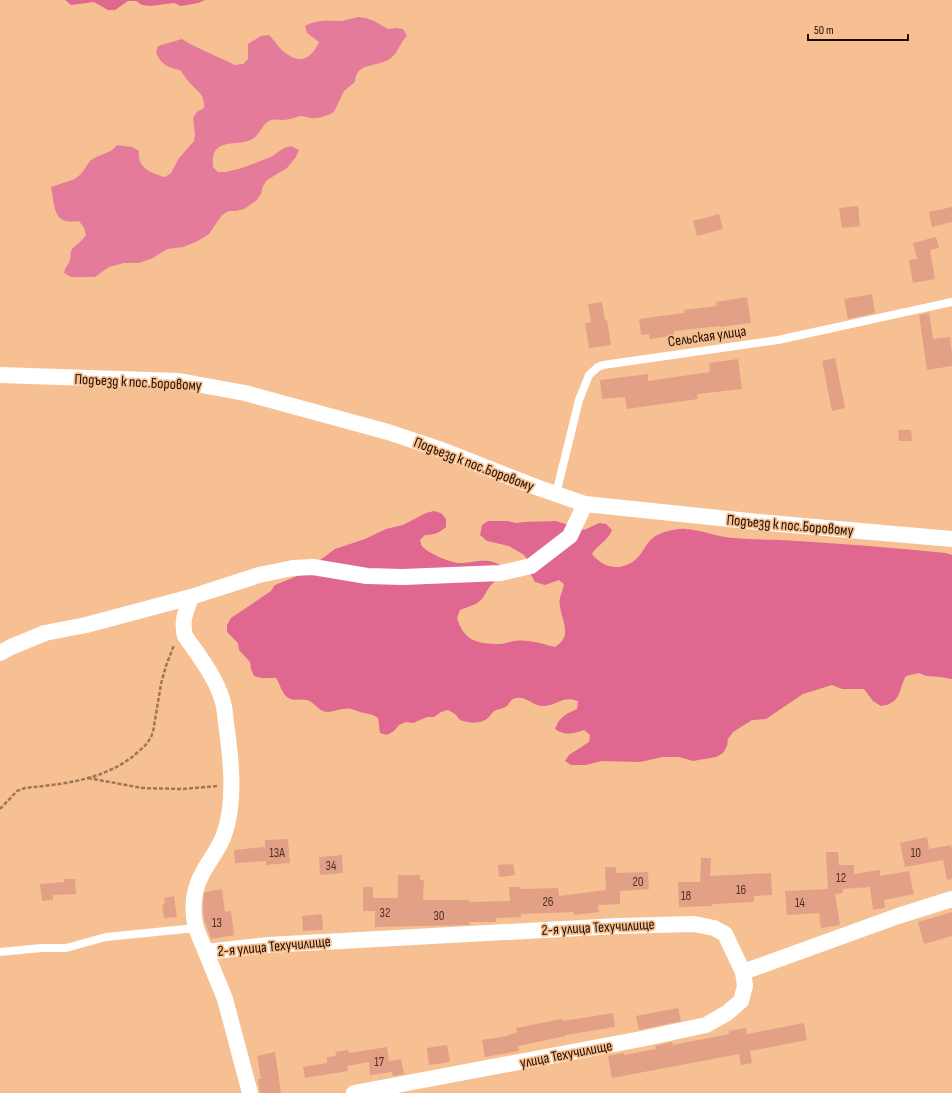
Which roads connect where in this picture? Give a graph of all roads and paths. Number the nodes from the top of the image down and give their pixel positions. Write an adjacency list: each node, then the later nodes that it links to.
1 (952, 302): 3 (lane, Сельская улица)
2 (0, 375): 3 (street, Подъезд к пос.Боровому)
3 (556, 494): 4 (street, Подъезд к пос.Боровому)
4 (585, 504): 5 (street, Подъезд к пос.Боровому); 6 (street)
5 (952, 539)
6 (191, 596): 7 (street); 8 (street)
7 (183, 620): 9 (path); 10 (street)
8 (0, 653)
9 (87, 778): 10 (path); 11 (path)
10 (231, 784): 13 (street)
11 (0, 809)
12 (952, 899): 16 (street)
13 (196, 928): 14 (lane); 15 (street)
14 (0, 952)
15 (206, 952): 16 (street, 2-я улица Техучилище); 17 (street)
16 (743, 972): 18 (street, улица Техучилище)
17 (250, 1093)
18 (354, 1093)

